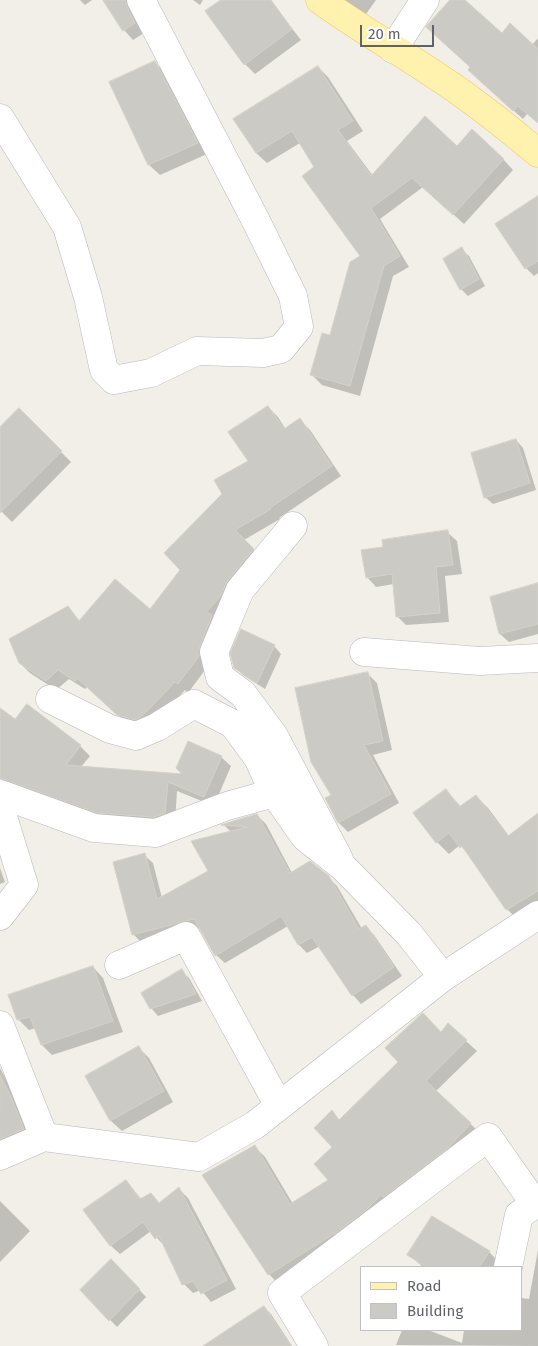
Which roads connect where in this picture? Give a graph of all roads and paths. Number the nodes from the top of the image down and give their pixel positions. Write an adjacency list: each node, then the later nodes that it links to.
1 (142, 0): 5 (street)
2 (320, 0): 4 (main road)
3 (425, 0): 4 (street)
4 (393, 48): 6 (main road)
5 (0, 118)
6 (538, 153)
7 (293, 526): 14 (street)
8 (364, 652): 9 (street)
9 (538, 658)
10 (50, 699): 11 (street)
11 (274, 793): 12 (street); 14 (street)
12 (0, 794)
13 (0, 807): 16 (street)
14 (343, 867): 18 (street)
15 (538, 915): 18 (street)
16 (0, 916)
17 (119, 966): 20 (street)
18 (443, 977): 20 (street)
19 (0, 1025): 21 (street)
20 (279, 1106): 21 (street)
21 (44, 1137): 22 (street)
22 (0, 1156)
23 (536, 1204): 24 (street); 25 (street)
24 (508, 1266)
25 (314, 1346)

